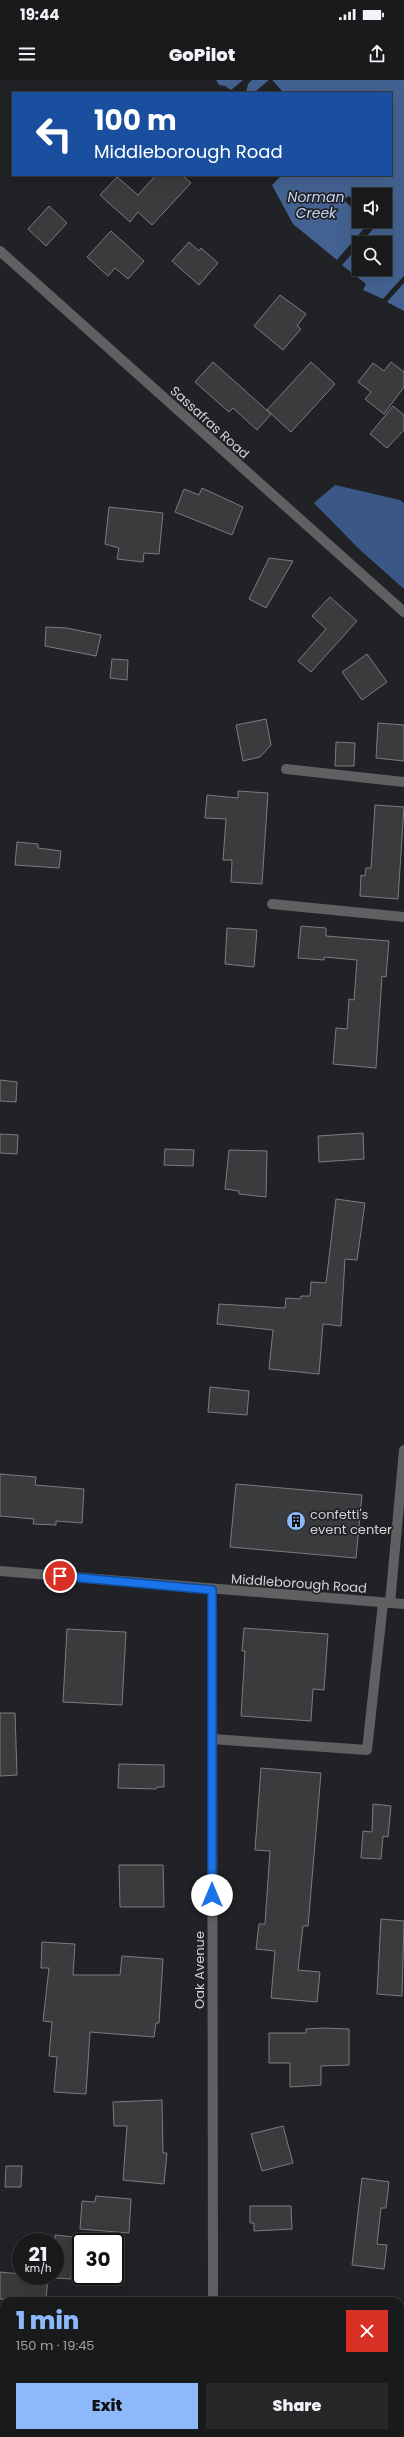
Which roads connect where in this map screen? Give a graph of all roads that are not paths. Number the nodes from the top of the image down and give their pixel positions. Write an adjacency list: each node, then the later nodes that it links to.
1 (0, 251): 2 (street, Sassafras Road)
2 (404, 612)
3 (286, 769): 4 (street)
4 (404, 782)
5 (272, 904): 6 (street)
6 (404, 917)
7 (404, 1450): 10 (street)
8 (0, 1571): 9 (street, Middleborough Road)
9 (212, 1590): 10 (street, Middleborough Road); 12 (street, Oak Avenue)
10 (387, 1603): 11 (street, Middleborough Road); 12 (street)
11 (404, 1604)
12 (212, 1739): 13 (street, Oak Avenue)
13 (213, 2297)

